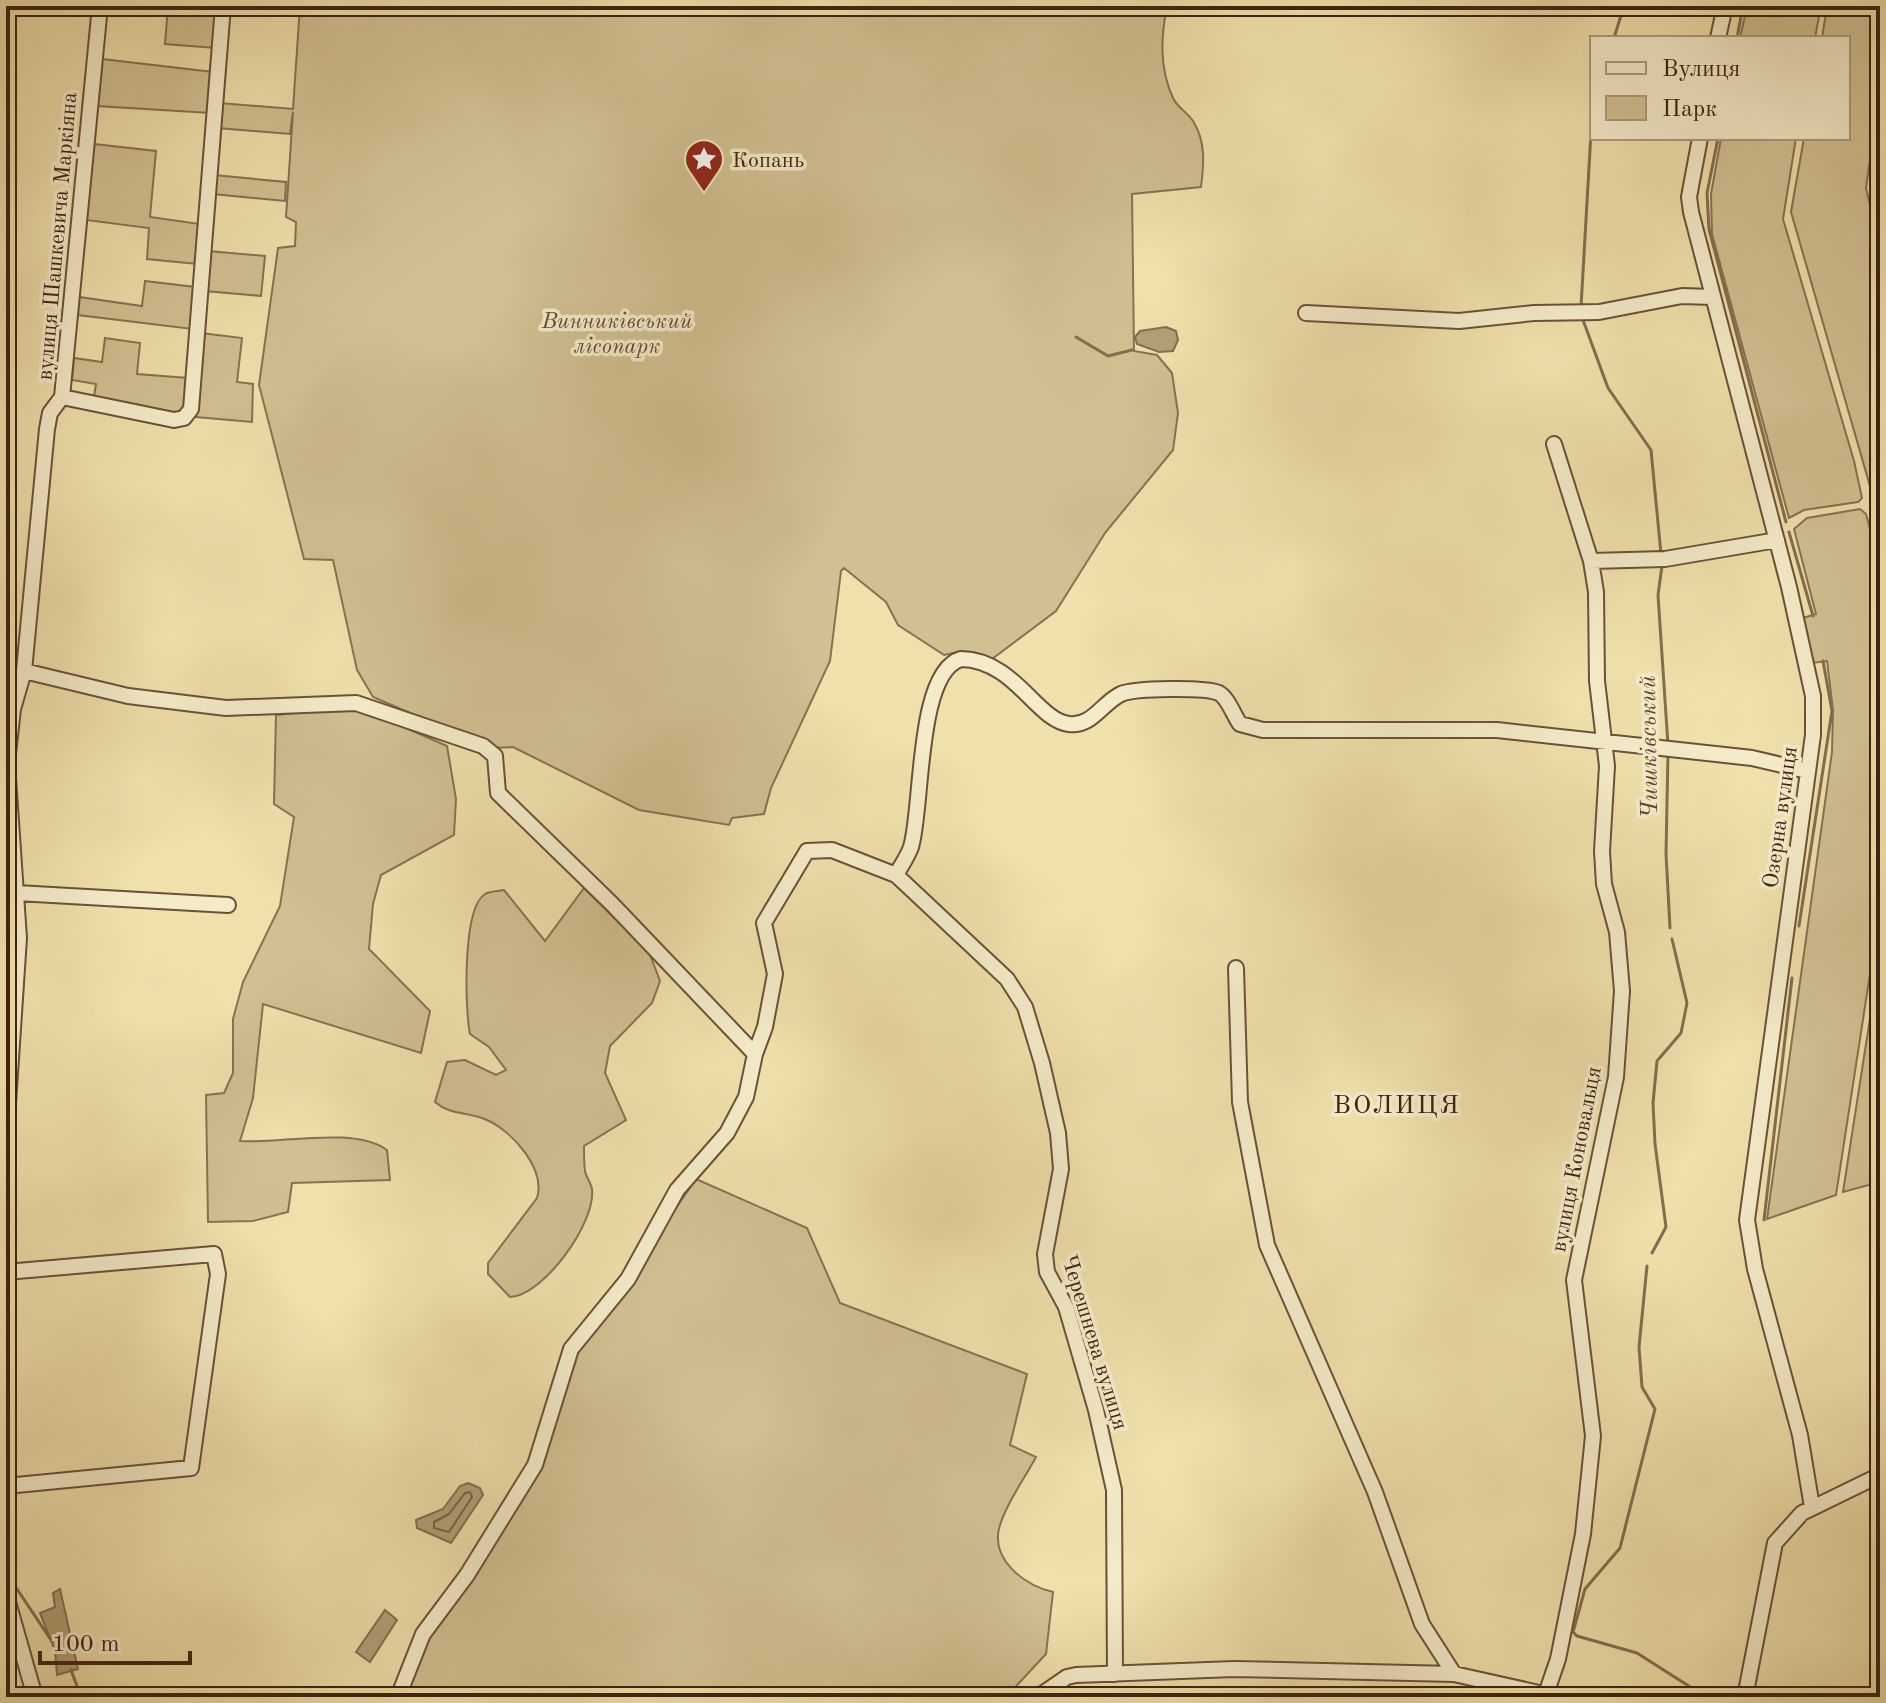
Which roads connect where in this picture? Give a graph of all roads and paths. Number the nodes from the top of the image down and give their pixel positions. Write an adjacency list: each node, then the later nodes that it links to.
1 (100, 6): 8 (street, вулиця Шашкевича Маркіяна)
2 (223, 6): 8 (street)
3 (1725, 6): 4 (street)
4 (1718, 36)
5 (1700, 140): 6 (street, Озерна вулиця)
6 (1712, 297): 7 (street); 10 (street, Озерна вулиця)
7 (1306, 313)
8 (62, 397): 12 (street, вулиця Шашкевича Маркіяна)
9 (1554, 444): 11 (street, вулиця Коновальця)
10 (1777, 540): 11 (street); 14 (street, Озерна вулиця)
11 (1591, 561): 13 (street, вулиця Коновальця)
12 (24, 671): 16 (street, вулиця Шашкевича Маркіяна); 19 (street)
13 (1605, 741): 14 (street); 15 (street); 28 (street, вулиця Коновальця)
14 (1807, 771): 24 (street, Озерна вулиця)
15 (896, 875): 19 (street, Черешнева вулиця); 26 (street, Черешнева вулиця)
16 (17, 893): 17 (street); 20 (street, вулиця Шашкевича Маркіяна)
17 (228, 905)
18 (1236, 968): 27 (street)
19 (755, 1054): 30 (street)
20 (6, 1134)
21 (6, 1272): 23 (street)
22 (1880, 1475): 24 (street)
23 (6, 1486)
24 (1812, 1507): 32 (street)
25 (6, 1595): 29 (street)
26 (1115, 1674): 27 (street); 31 (street)
27 (1454, 1674): 28 (street)
28 (1551, 1696)
29 (35, 1697)
30 (398, 1697)
31 (1038, 1697)
32 (1745, 1697)

